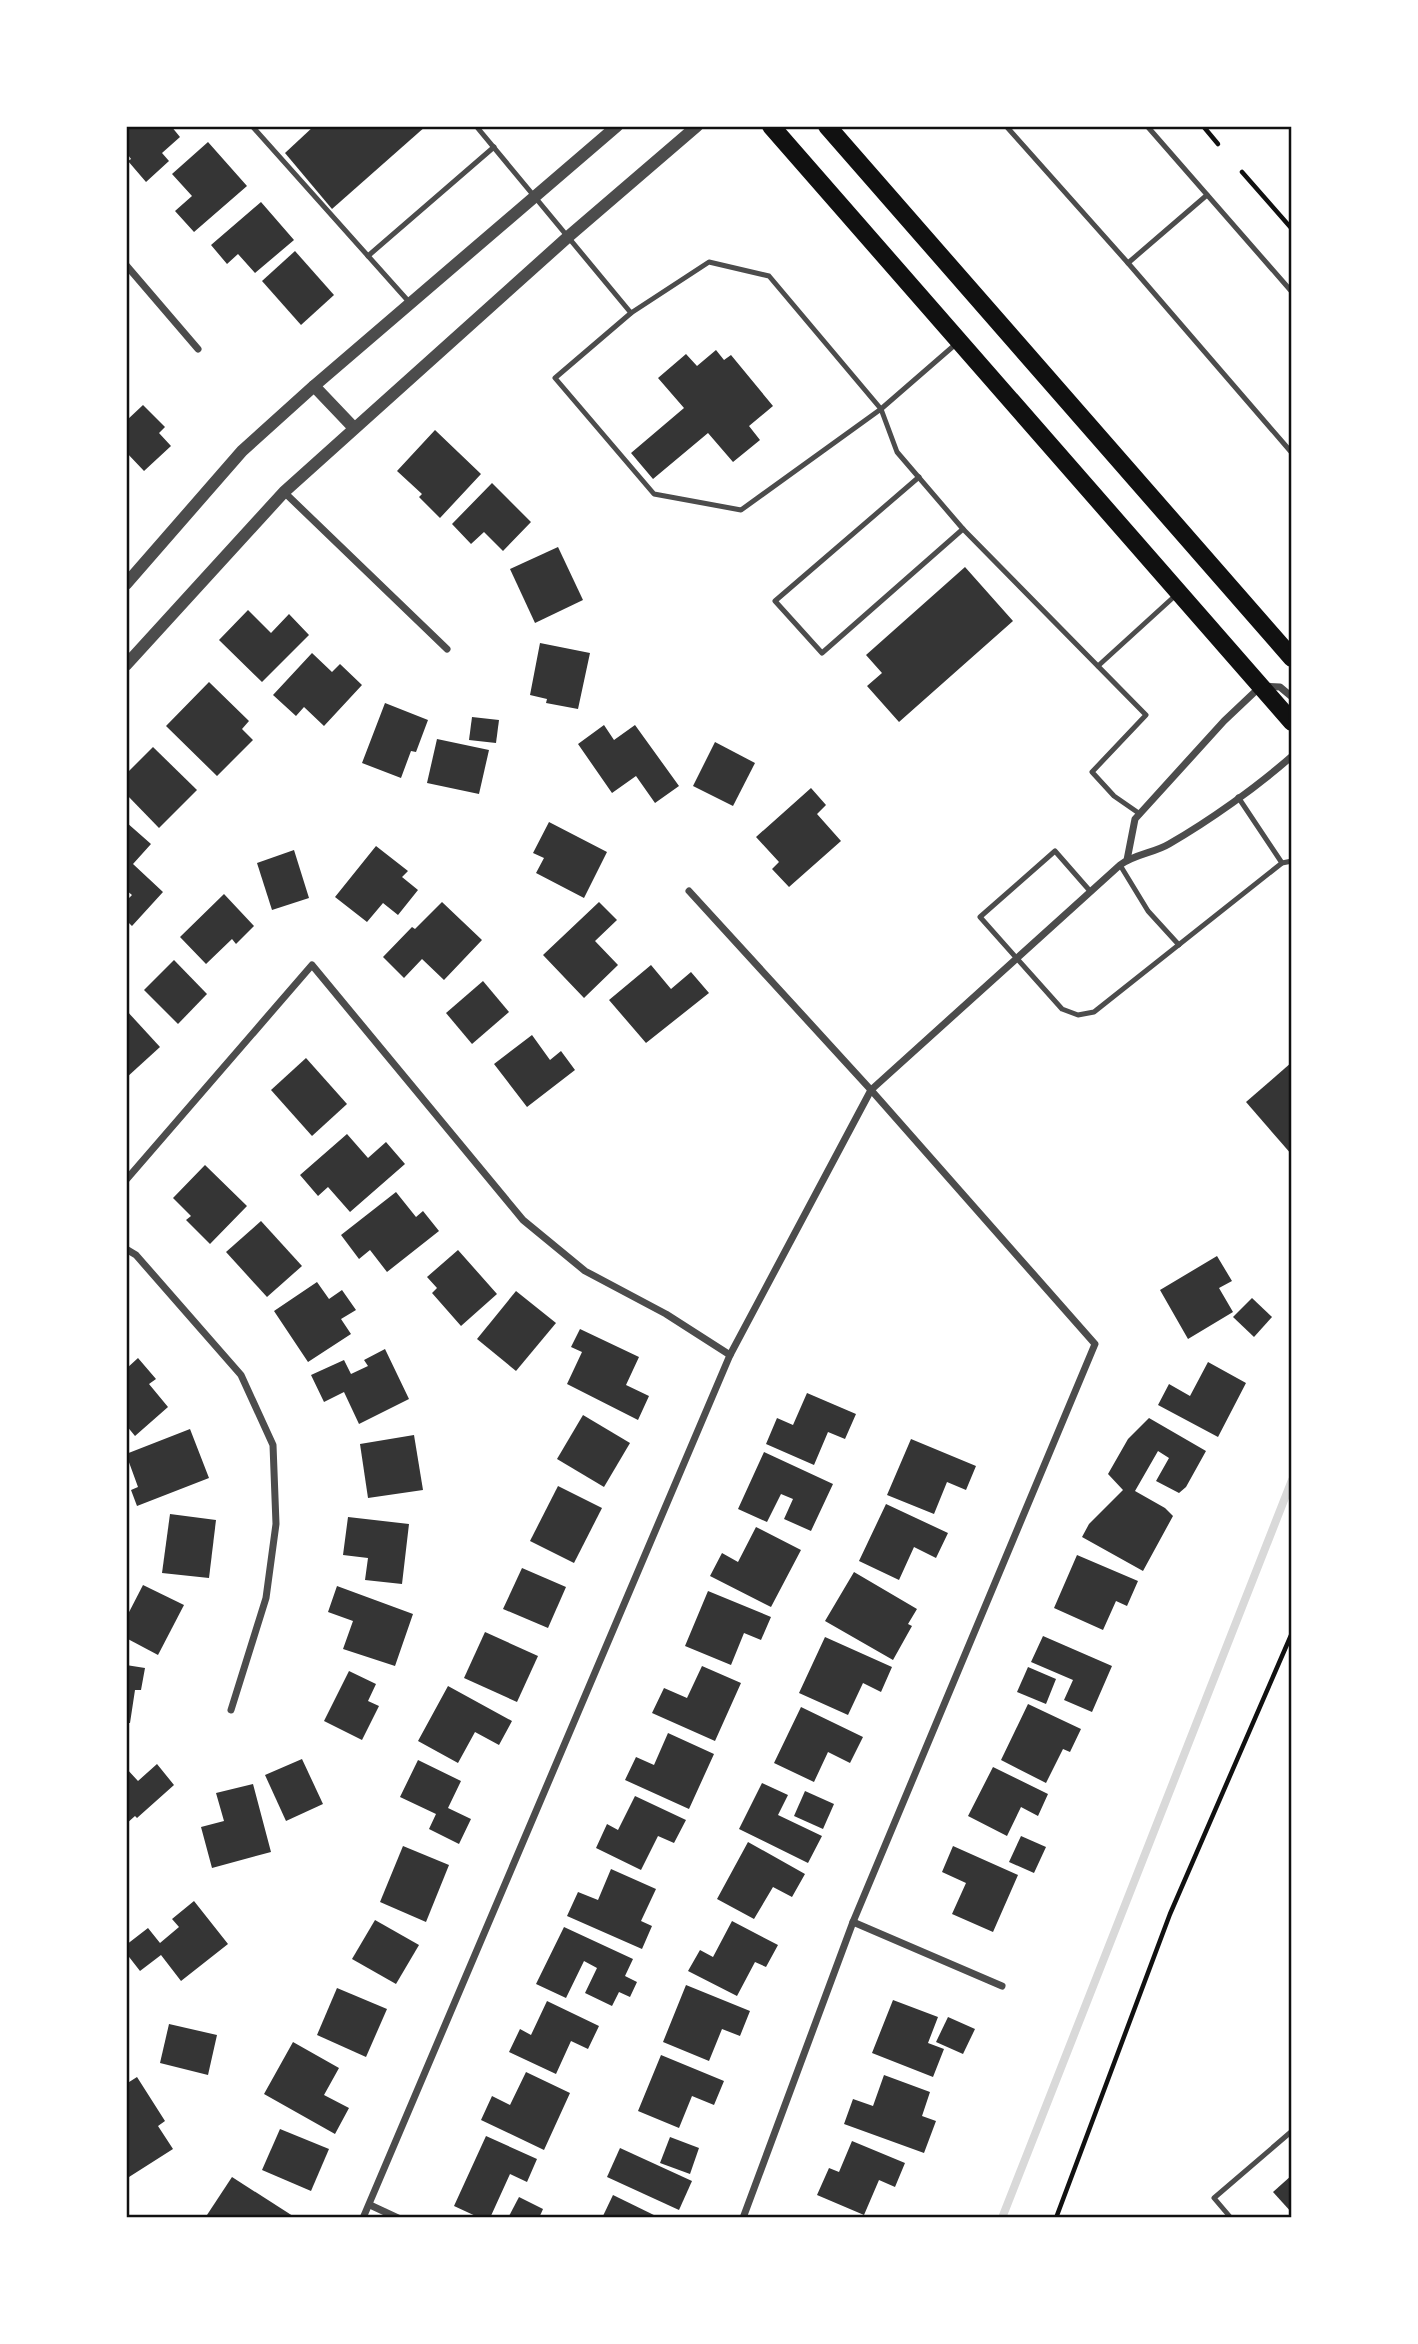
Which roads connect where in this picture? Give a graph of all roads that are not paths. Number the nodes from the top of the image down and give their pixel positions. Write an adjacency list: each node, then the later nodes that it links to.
1 (252, 126): 13 (lane)
2 (476, 126): 9 (lane)
3 (617, 126): 11 (street)
4 (696, 126): 12 (street)
5 (771, 126): 19 (main road)
6 (827, 126): 31 (main road)
7 (1006, 126): 14 (lane)
8 (1147, 126): 10 (lane)
9 (494, 147): 11 (lane); 13 (lane)
10 (1207, 195): 14 (lane); 16 (lane)
11 (536, 196): 12 (lane); 17 (street)
12 (569, 236): 18 (lane); 23 (street)
13 (368, 256): 17 (lane)
14 (1128, 263): 24 (lane)
15 (126, 265): 20 (street)
16 (1292, 292)
17 (410, 303): 21 (street)
18 (631, 313): 22 (lane); 22 (lane)
19 (959, 341): 22 (lane); 29 (main road)
20 (198, 349)
21 (314, 386): 23 (street); 28 (street)
22 (881, 408): 25 (lane)
23 (354, 428): 26 (street)
24 (1292, 453)
25 (919, 477): 27 (lane); 27 (lane)
26 (284, 492): 30 (street); 32 (street)
27 (963, 529): 33 (lane)
28 (126, 584)
29 (1179, 592): 33 (lane); 34 (main road)
30 (447, 649)
31 (1292, 658)
32 (126, 665)
33 (1098, 666): 39 (lane)
34 (1261, 686): 35 (street); 36 (main road); 39 (street)
35 (1292, 697)
36 (1292, 722)
37 (1292, 756): 38 (street)
38 (1238, 797): 41 (street); 42 (lane)
39 (1140, 814): 41 (street)
40 (1292, 861): 42 (lane)
41 (1123, 862): 44 (street); 45 (lane)
42 (1282, 863): 45 (lane)
43 (689, 891): 47 (street)
44 (1090, 891): 46 (street); 46 (lane)
45 (1179, 945): 46 (lane)
46 (1016, 957): 47 (street)
47 (871, 1090): 50 (street); 52 (street)
48 (126, 1180): 50 (street)
49 (126, 1249): 51 (street)
50 (730, 1355): 55 (street)
51 (231, 1710)
52 (853, 1922): 53 (street); 58 (street)
53 (1002, 1986)
54 (1292, 2132): 59 (lane)
55 (370, 2205): 56 (street); 57 (street)
56 (363, 2218)
57 (398, 2218)
58 (743, 2218)
59 (1231, 2218)

